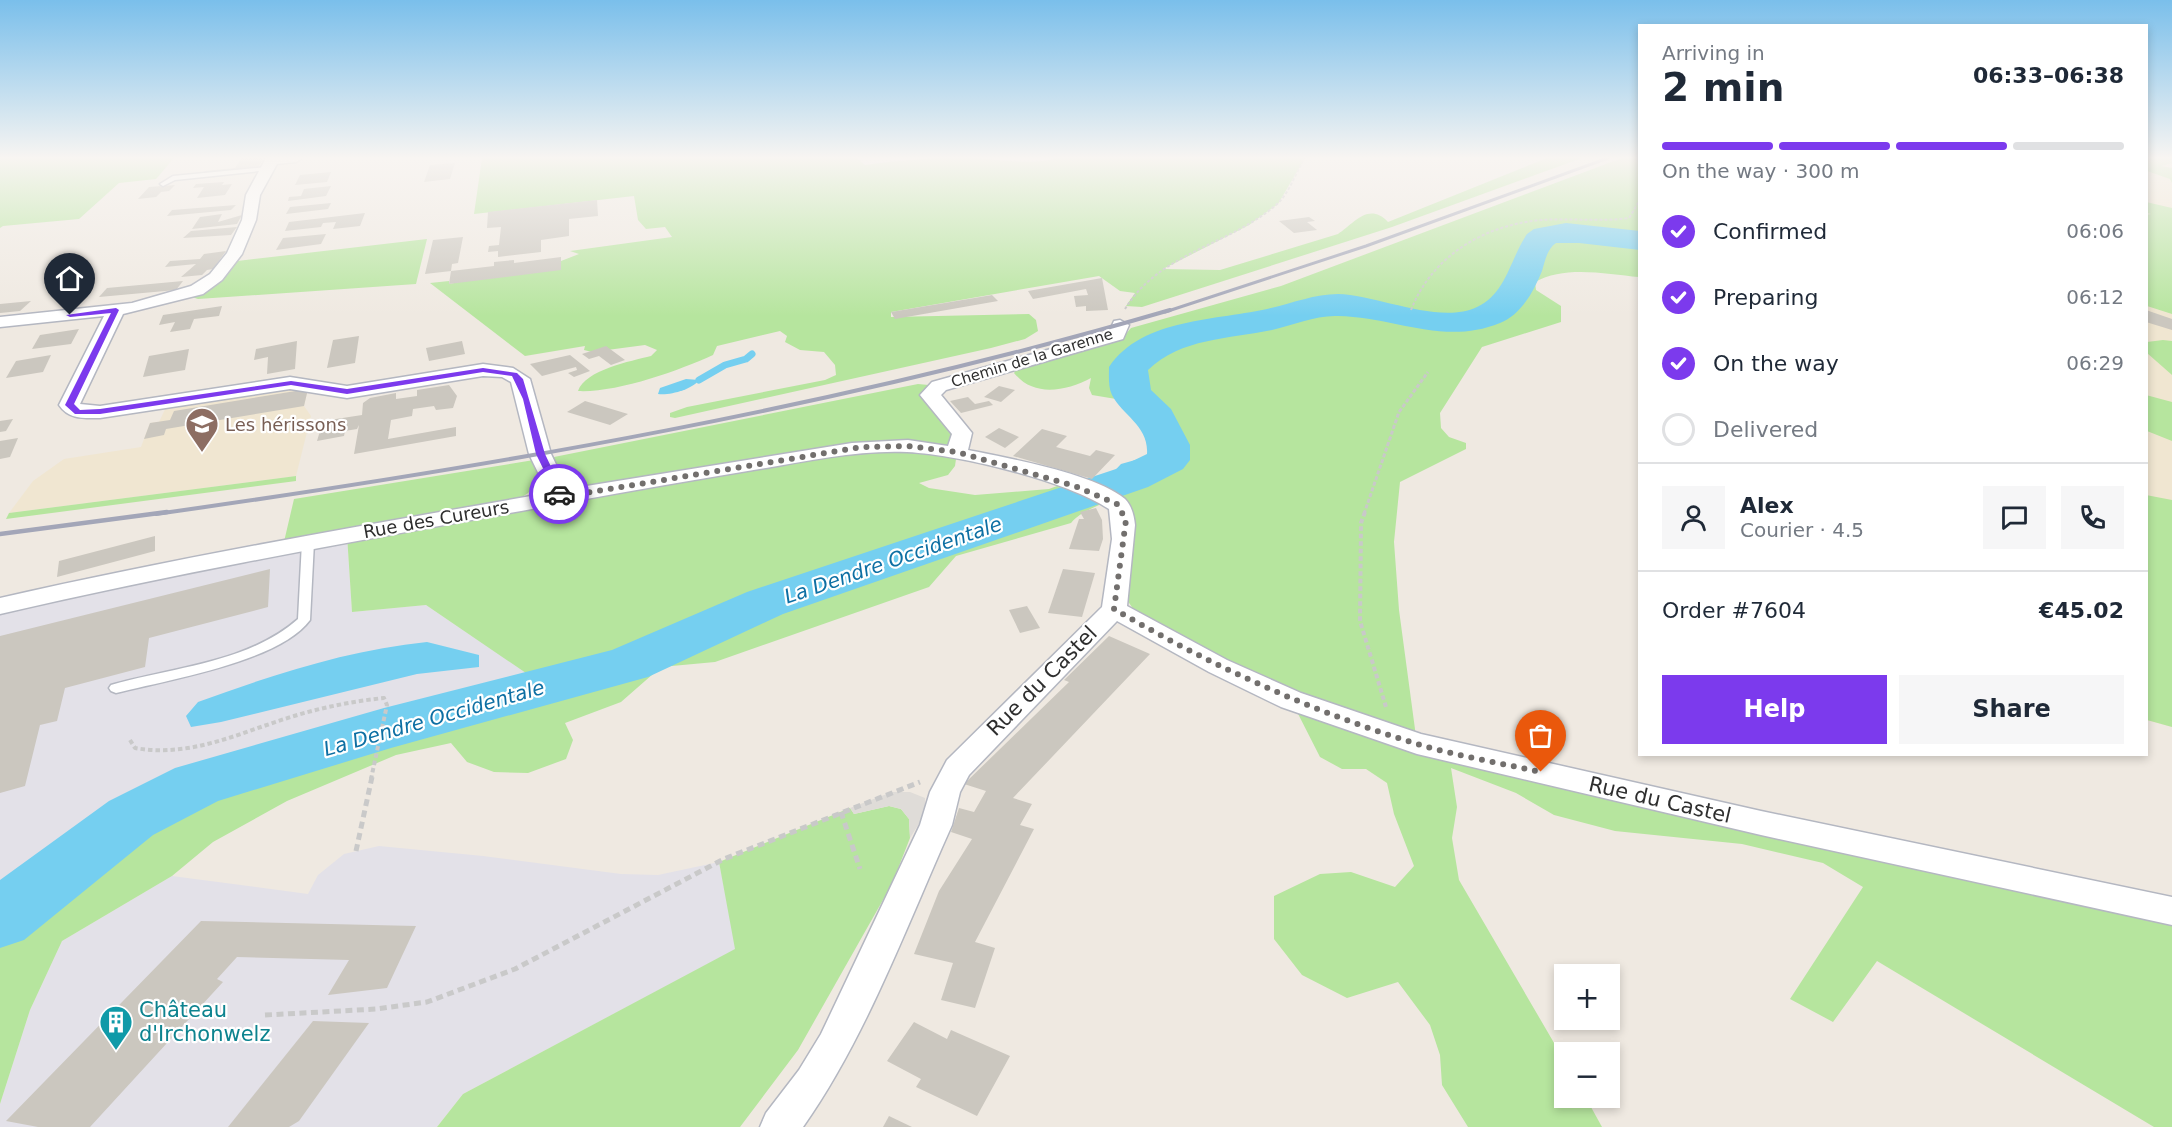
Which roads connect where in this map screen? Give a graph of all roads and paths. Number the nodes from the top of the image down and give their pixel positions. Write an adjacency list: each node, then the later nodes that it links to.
1 (251, 211): 4 (street)
2 (1269, 211): 7 (path, Chemin de la Garenne)
3 (1634, 211): 5 (path)
4 (116, 310): 6 (street); 10 (street)
5 (1411, 310)
6 (0, 322)
7 (1120, 325): 9 (street, Chemin de la Garenne)
8 (1428, 372): 15 (path)
9 (957, 452): 10 (street, Rue des Cureurs); 13 (street, Rue des Cureurs)
10 (561, 497): 11 (street, Rue des Cureurs)
11 (308, 542): 12 (street, Rue des Cureurs); 14 (lane)
12 (0, 606)
13 (1114, 609): 15 (street, Rue du Castel); 17 (street, Rue du Castel)
14 (116, 688)
15 (1395, 736): 21 (street, Rue du Castel)
16 (130, 740): 19 (path)
17 (957, 768): 18 (path); 23 (street, Rue du Castel)
18 (841, 812): 20 (path); 22 (path)
19 (356, 851)
20 (860, 869)
21 (2172, 911)
22 (265, 1015)
23 (780, 1127)

